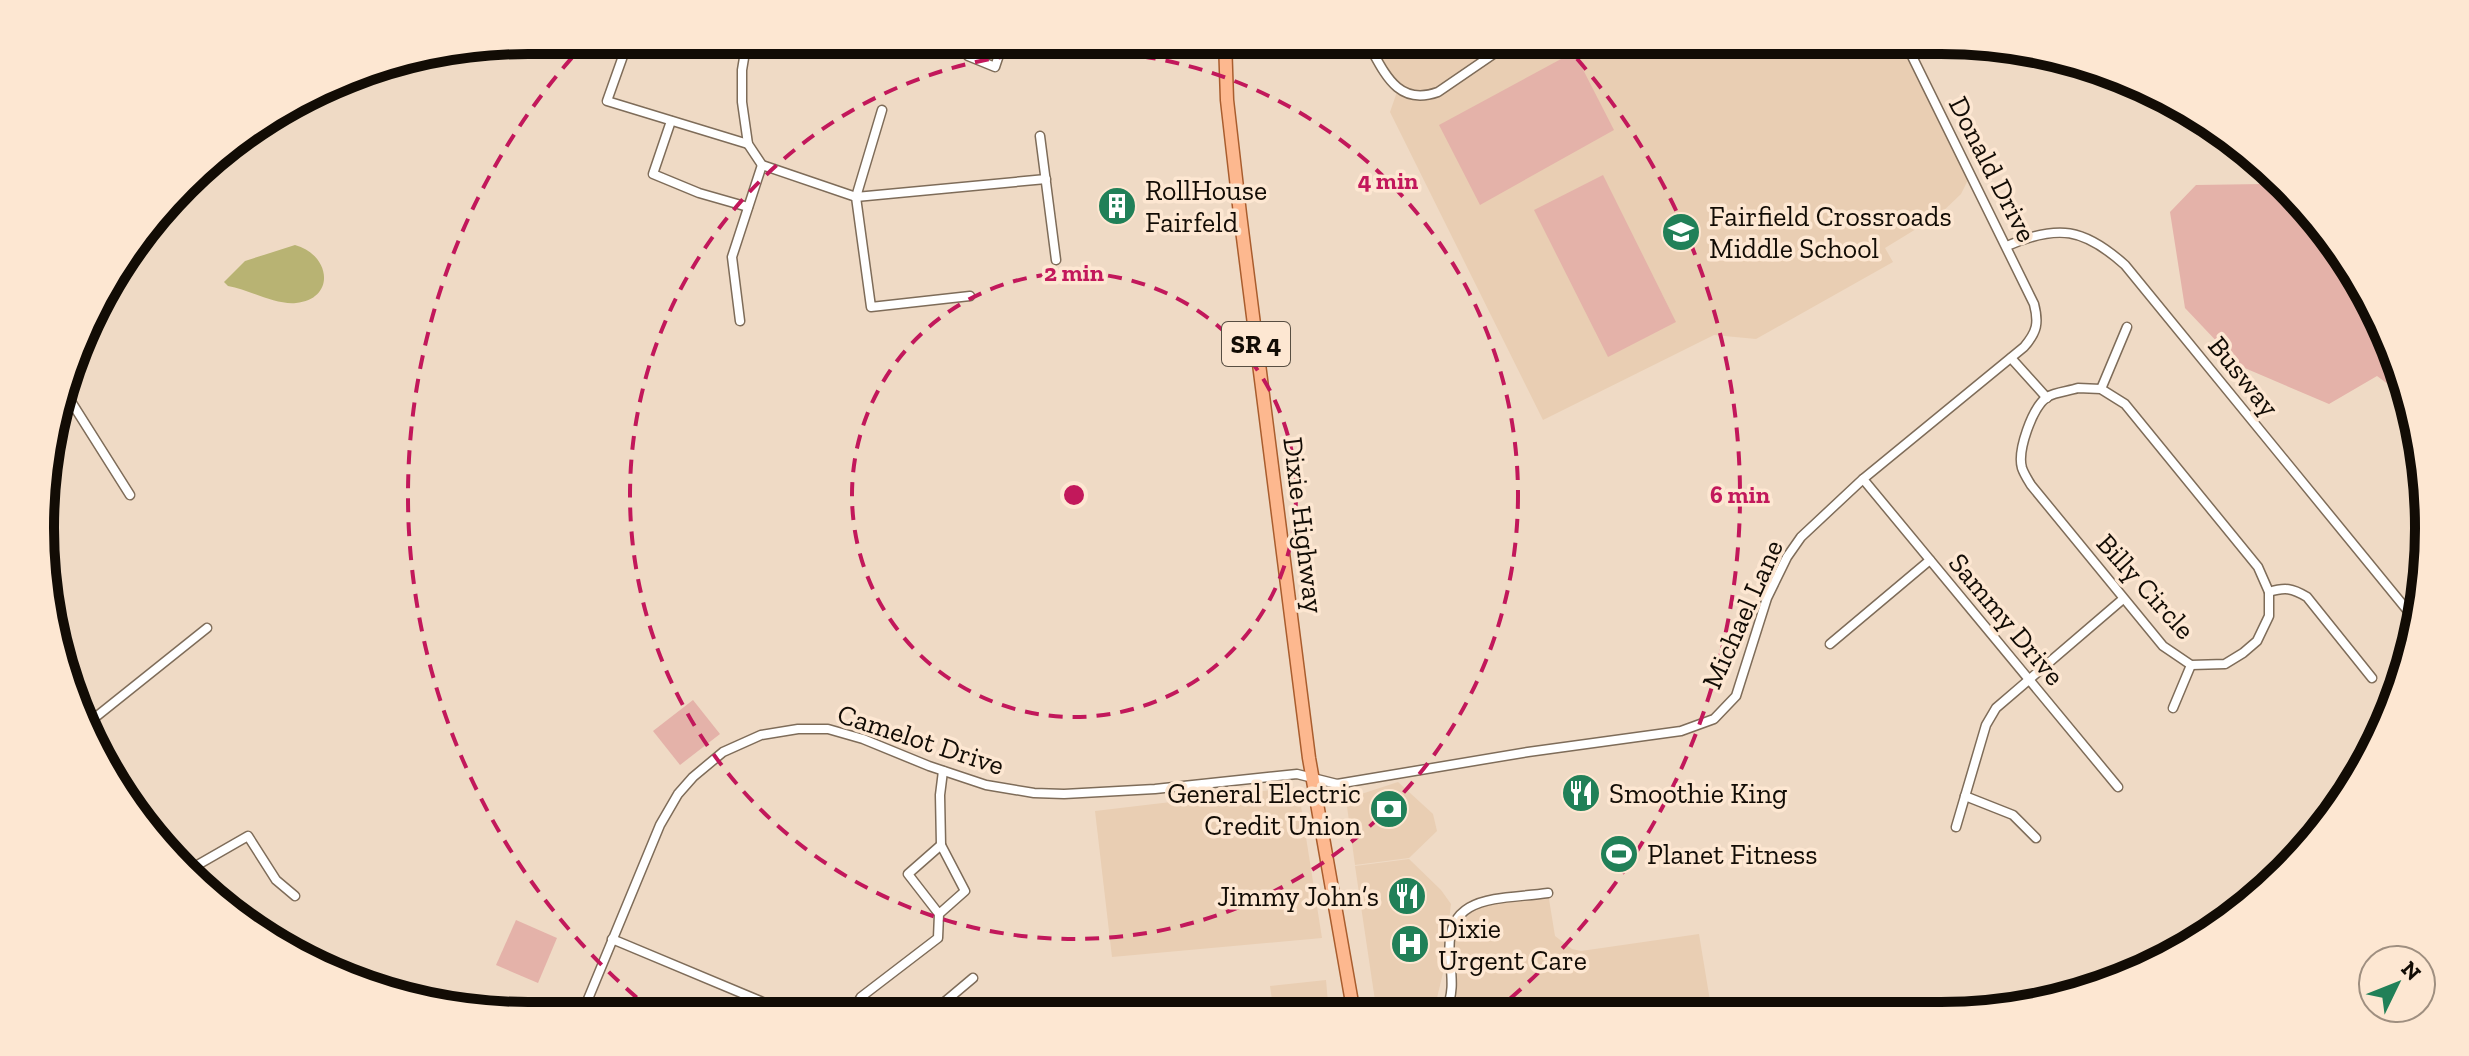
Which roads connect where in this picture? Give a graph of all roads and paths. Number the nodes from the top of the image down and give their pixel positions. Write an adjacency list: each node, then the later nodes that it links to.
1 (745, 54): 10 (street)
2 (1225, 54): 39 (main road, Dixie Highway / SR 4)
3 (1374, 54): 4 (street)
4 (1494, 54)
5 (1911, 54): 15 (street, Donald Drive)
6 (623, 56): 8 (street)
7 (882, 110): 13 (street)
8 (671, 121): 10 (street); 14 (street)
9 (1040, 136): 12 (street)
10 (748, 144): 11 (street)
11 (762, 165): 13 (street); 14 (street)
12 (1046, 179): 13 (street); 16 (street)
13 (856, 197): 17 (street)
14 (748, 207): 19 (street)
15 (2007, 246): 18 (street, Donald Drive); 30 (street, Busway)
16 (1056, 260)
17 (970, 296)
18 (2038, 320): 21 (street, Michael Lane)
19 (740, 321)
20 (2127, 327): 22 (street)
21 (2011, 358): 23 (street); 25 (street, Michael Lane)
22 (2101, 389): 23 (street); 28 (street)
23 (2047, 398): 29 (street, Billy Circle)
24 (71, 402): 26 (street)
25 (1863, 479): 27 (street, Sammy Drive); 39 (street, Michael Lane)
26 (130, 495)
27 (1930, 560): 32 (street); 34 (street, Sammy Drive)
28 (2269, 592): 33 (street, Billy Circle); 35 (street)
29 (2123, 599): 33 (street, Billy Circle); 34 (street)
30 (2408, 611)
31 (207, 628): 37 (street)
32 (1830, 644)
33 (2191, 665): 36 (street)
34 (2029, 678): 40 (street, Sammy Drive); 41 (street)
35 (2372, 678)
36 (2173, 708)
37 (94, 718)
38 (943, 771): 39 (street, Camelot Drive); 44 (street); 49 (street, Camelot Drive)
39 (1315, 780): 55 (main road, Dixie Highway / SR 4)
40 (2118, 787)
41 (1965, 796): 42 (street); 43 (street)
42 (1956, 827)
43 (2036, 838)
44 (941, 845): 48 (street); 48 (street)
45 (196, 866): 47 (street)
46 (1548, 893): 56 (street)
47 (295, 896)
48 (939, 914): 53 (street)
49 (612, 939): 51 (street, Camelot Drive); 52 (street)
50 (973, 978): 54 (street)
51 (587, 1002)
52 (763, 1002)
53 (858, 1002)
54 (944, 1002)
55 (1352, 1002)
56 (1449, 1002)

